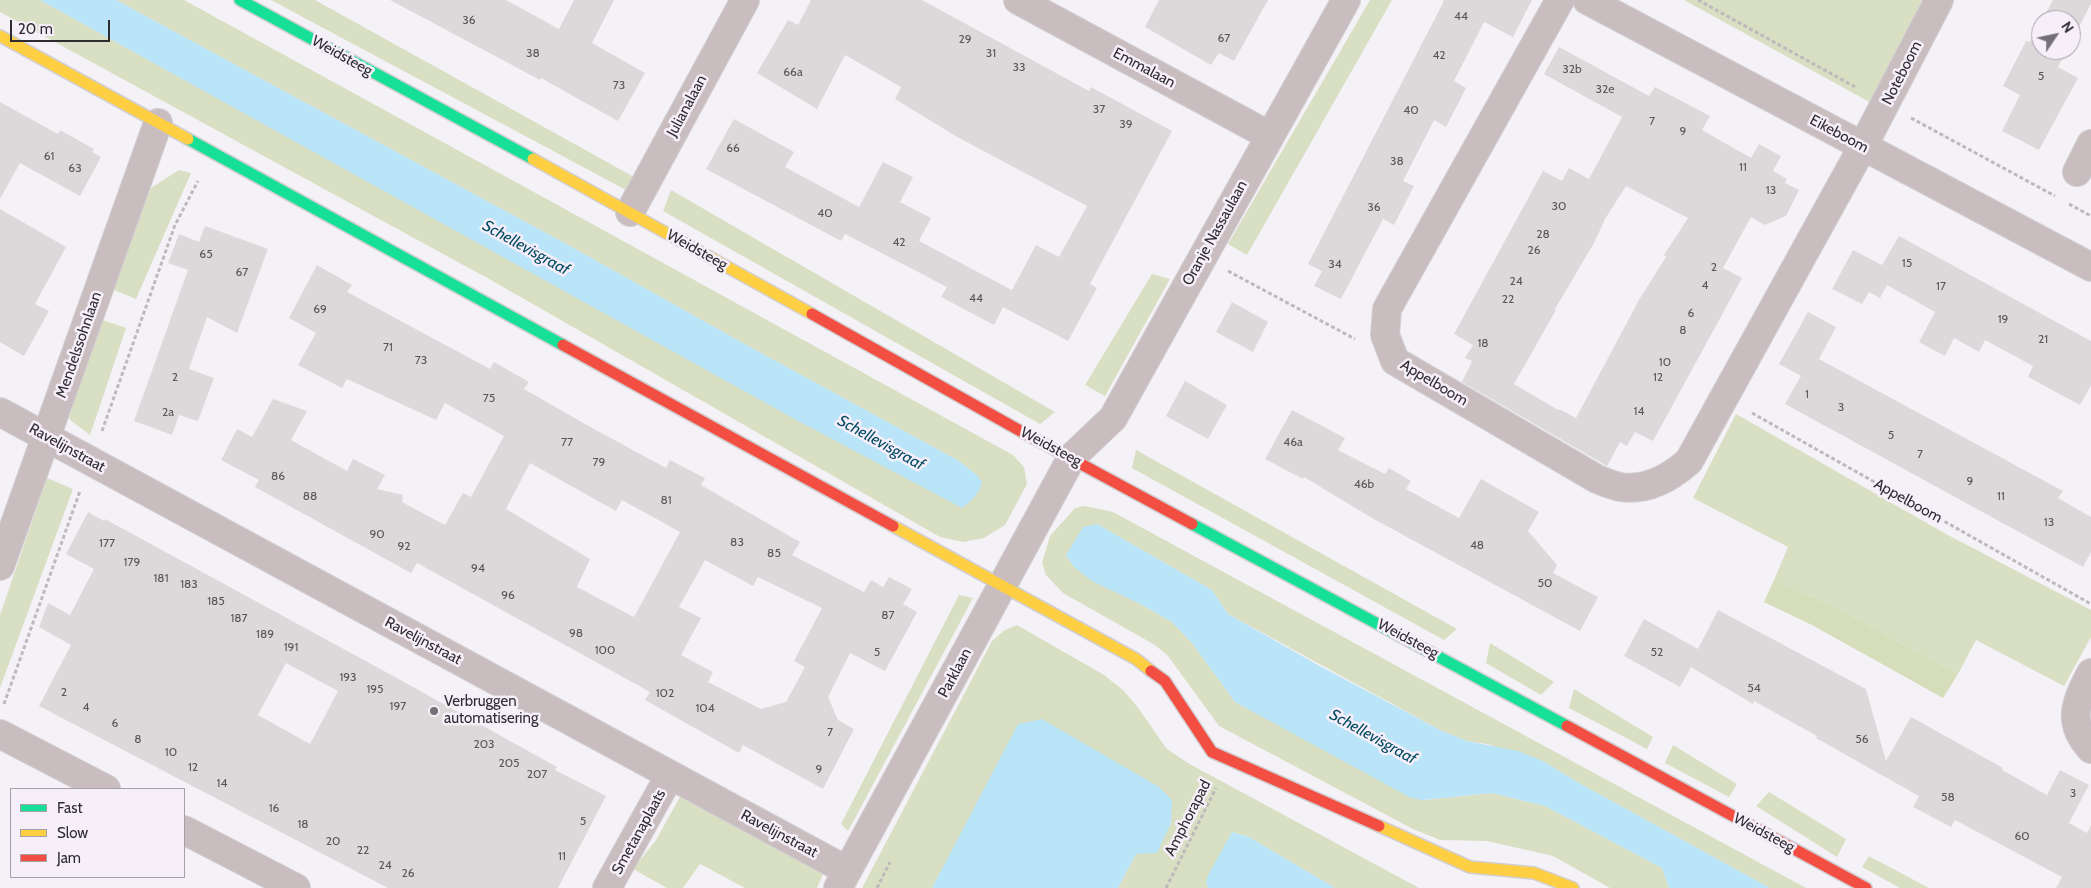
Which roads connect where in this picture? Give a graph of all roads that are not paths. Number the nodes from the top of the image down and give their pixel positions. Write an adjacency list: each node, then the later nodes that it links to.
1 (240, 0): 14 (street, Weidsteeg)
2 (745, 0): 14 (street, Julianalaan)
3 (1018, 0): 10 (street, Emmalaan)
4 (1346, 0): 10 (street, Oranje Nassaulaan)
5 (1560, 0): 12 (street, Appelboom)
6 (1587, 0): 12 (street, Eikeboom)
7 (1939, 0): 12 (street, Noteboom)
8 (0, 36): 9 (street)
9 (158, 123): 17 (street, Mendelssohnlaan); 20 (street)
10 (1270, 136): 18 (street, Oranje Nassaulaan)
11 (2091, 144): 13 (street)
12 (1863, 146): 15 (street, Eikeboom)
13 (2077, 172)
14 (630, 212): 18 (street, Weidsteeg)
15 (2091, 267)
16 (0, 412): 17 (street, Ravelijnstraat)
17 (46, 437): 19 (street, Mendelssohnlaan); 24 (street, Ravelijnstraat)
18 (1072, 457): 20 (street, Parklaan); 31 (street, Weidsteeg)
19 (0, 566)
20 (1000, 586): 27 (street, Parklaan); 30 (street)
21 (2091, 673): 23 (street)
22 (0, 734): 25 (street)
23 (2091, 749)
24 (670, 775): 27 (street, Ravelijnstraat); 29 (street, Smetanaplaats)
25 (104, 788)
26 (185, 831): 28 (street)
27 (842, 879)
28 (296, 888)
29 (608, 888)
30 (1573, 888)
31 (1866, 888)

